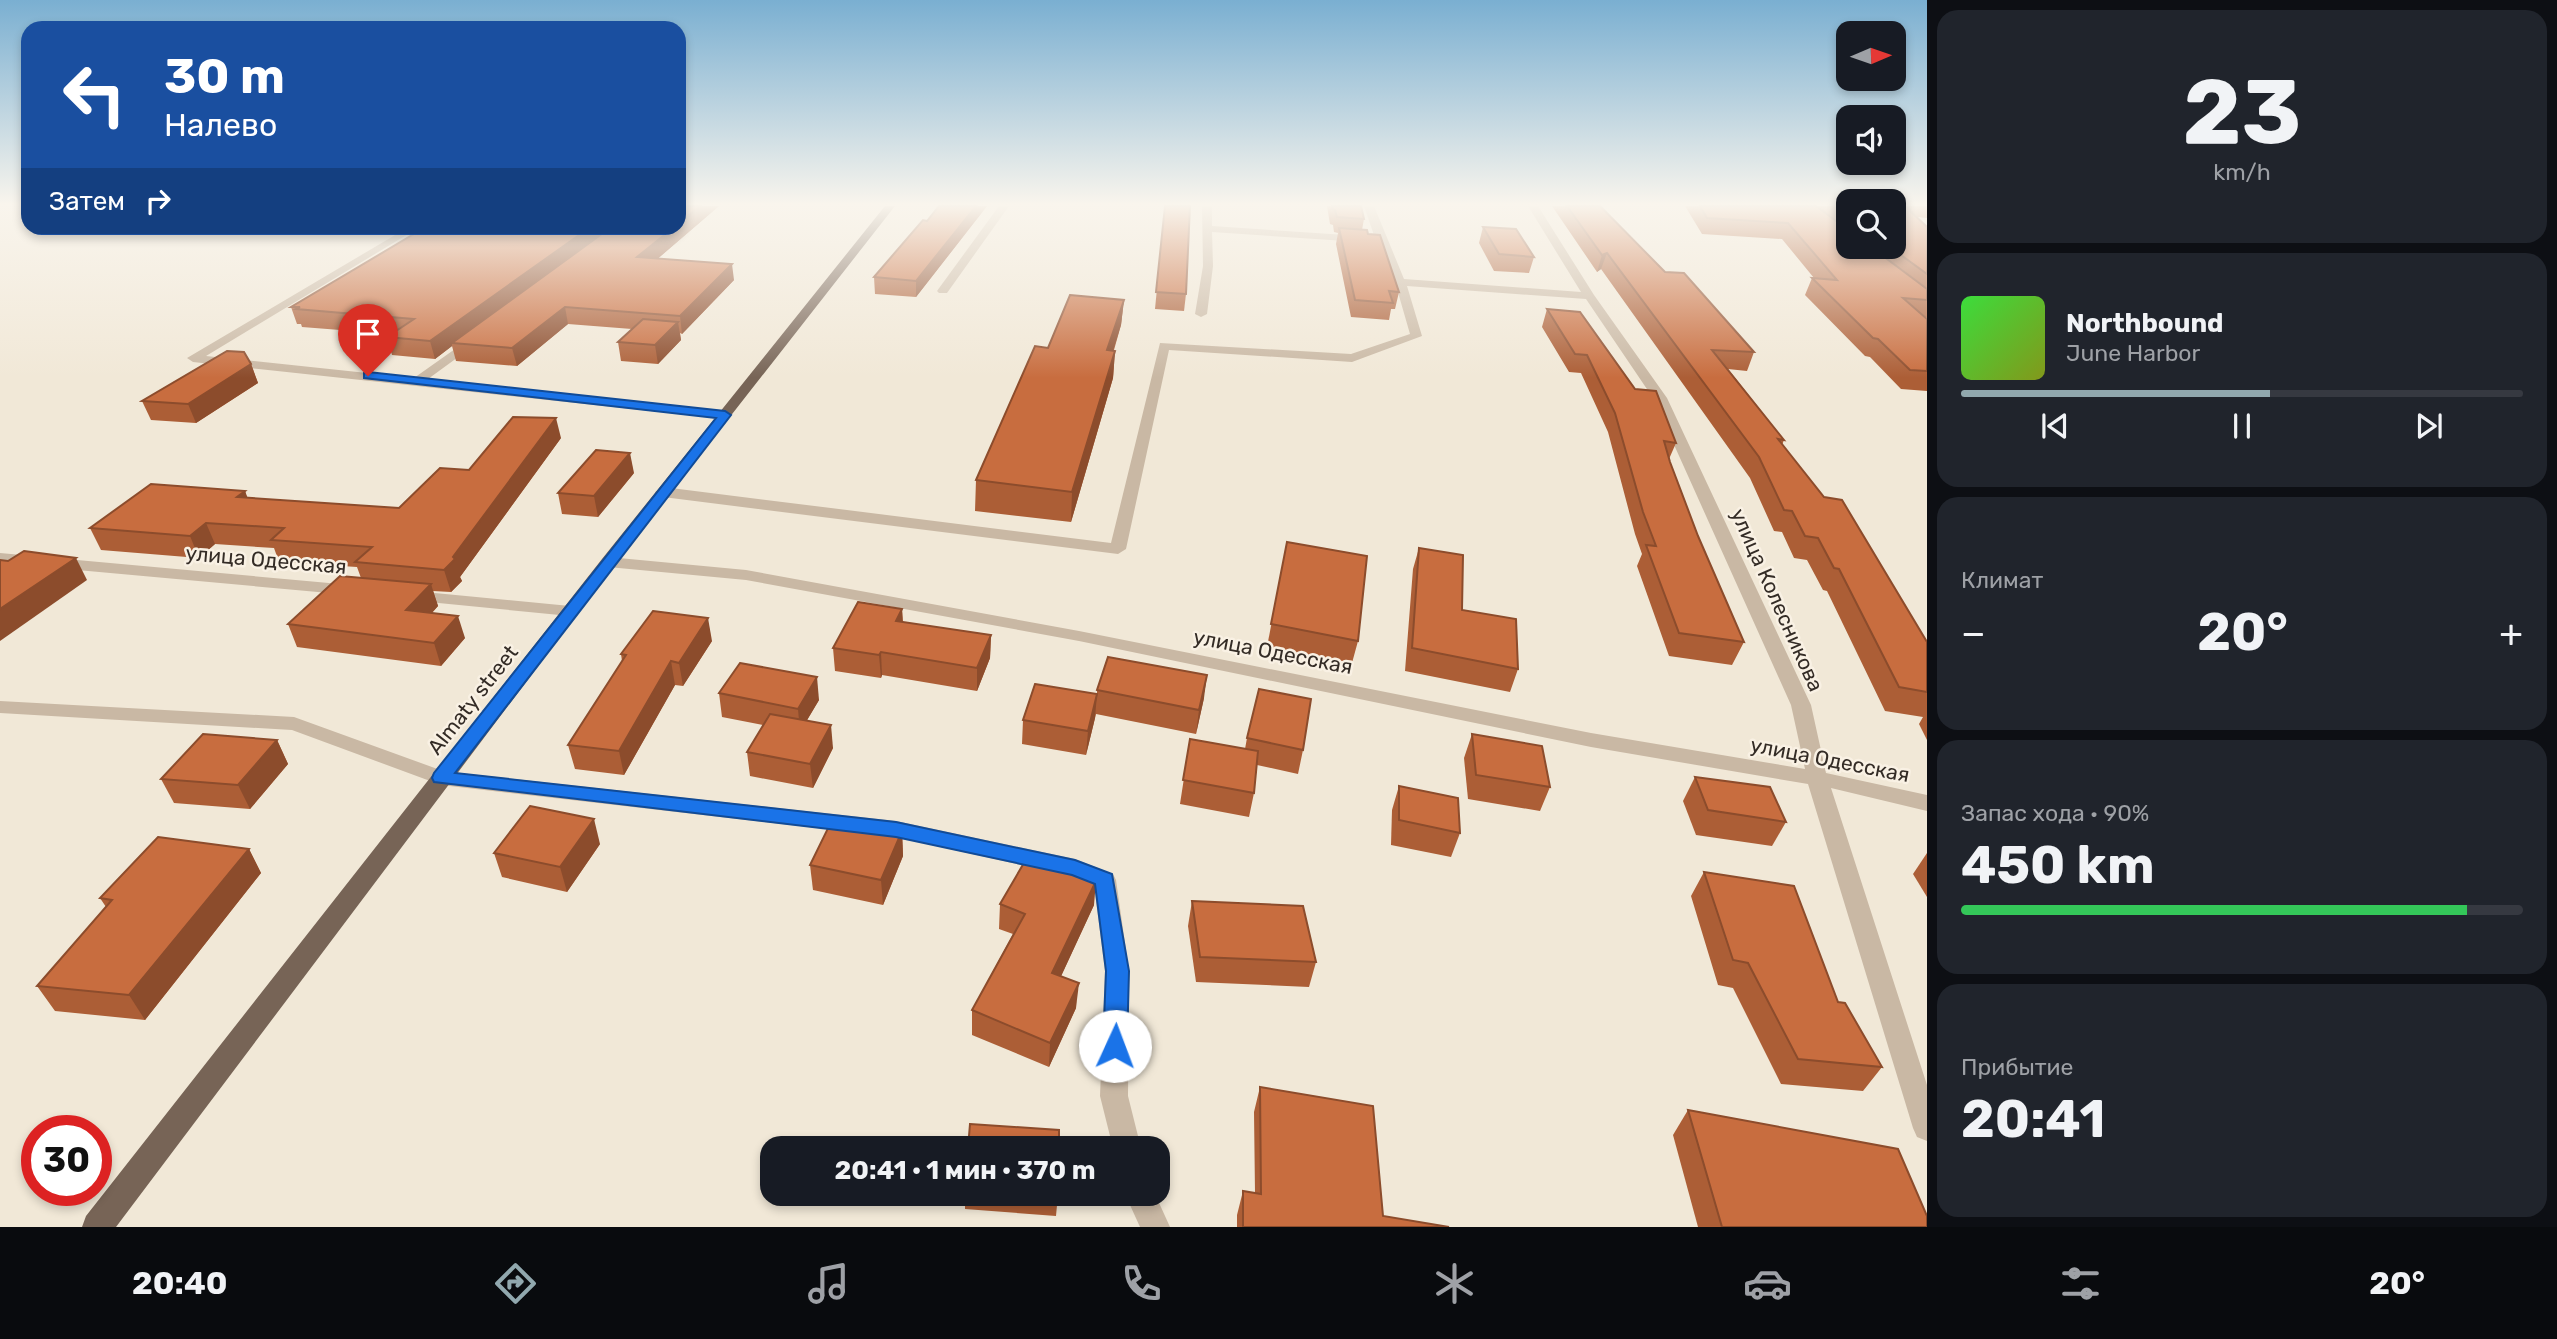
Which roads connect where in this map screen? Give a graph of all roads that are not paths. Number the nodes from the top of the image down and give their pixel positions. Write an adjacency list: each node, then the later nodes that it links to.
1 (353, 263): 12 (street)
2 (845, 263): 13 (main road, Almaty street)
3 (963, 263): 8 (street)
4 (1208, 263): 10 (street)
5 (1391, 263): 7 (street)
6 (1569, 263): 9 (street, улица Колесникова)
7 (1400, 282): 9 (street); 14 (street)
8 (943, 291)
9 (1589, 296): 22 (street, улица Колесникова)
10 (1201, 314)
11 (483, 332): 12 (street)
12 (418, 381): 13 (street)
13 (725, 415): 14 (main road, Almaty street)
14 (663, 492): 16 (main road, Almaty street)
15 (0, 558): 17 (street, улица Одесская)
16 (607, 562): 19 (main road, Almaty street); 22 (street, улица Одесская)
17 (362, 591)
18 (404, 595): 19 (street)
19 (570, 611): 21 (main road, Almaty street)
20 (0, 707): 21 (street)
21 (441, 778): 25 (street); 27 (main road, Almaty street)
22 (1816, 778): 23 (street, улица Одесская); 24 (street, улица Колесникова)
23 (1927, 803)
24 (1927, 1128)
25 (1124, 1136)
26 (1145, 1206): 28 (street)
27 (97, 1227)
28 (1155, 1227)

